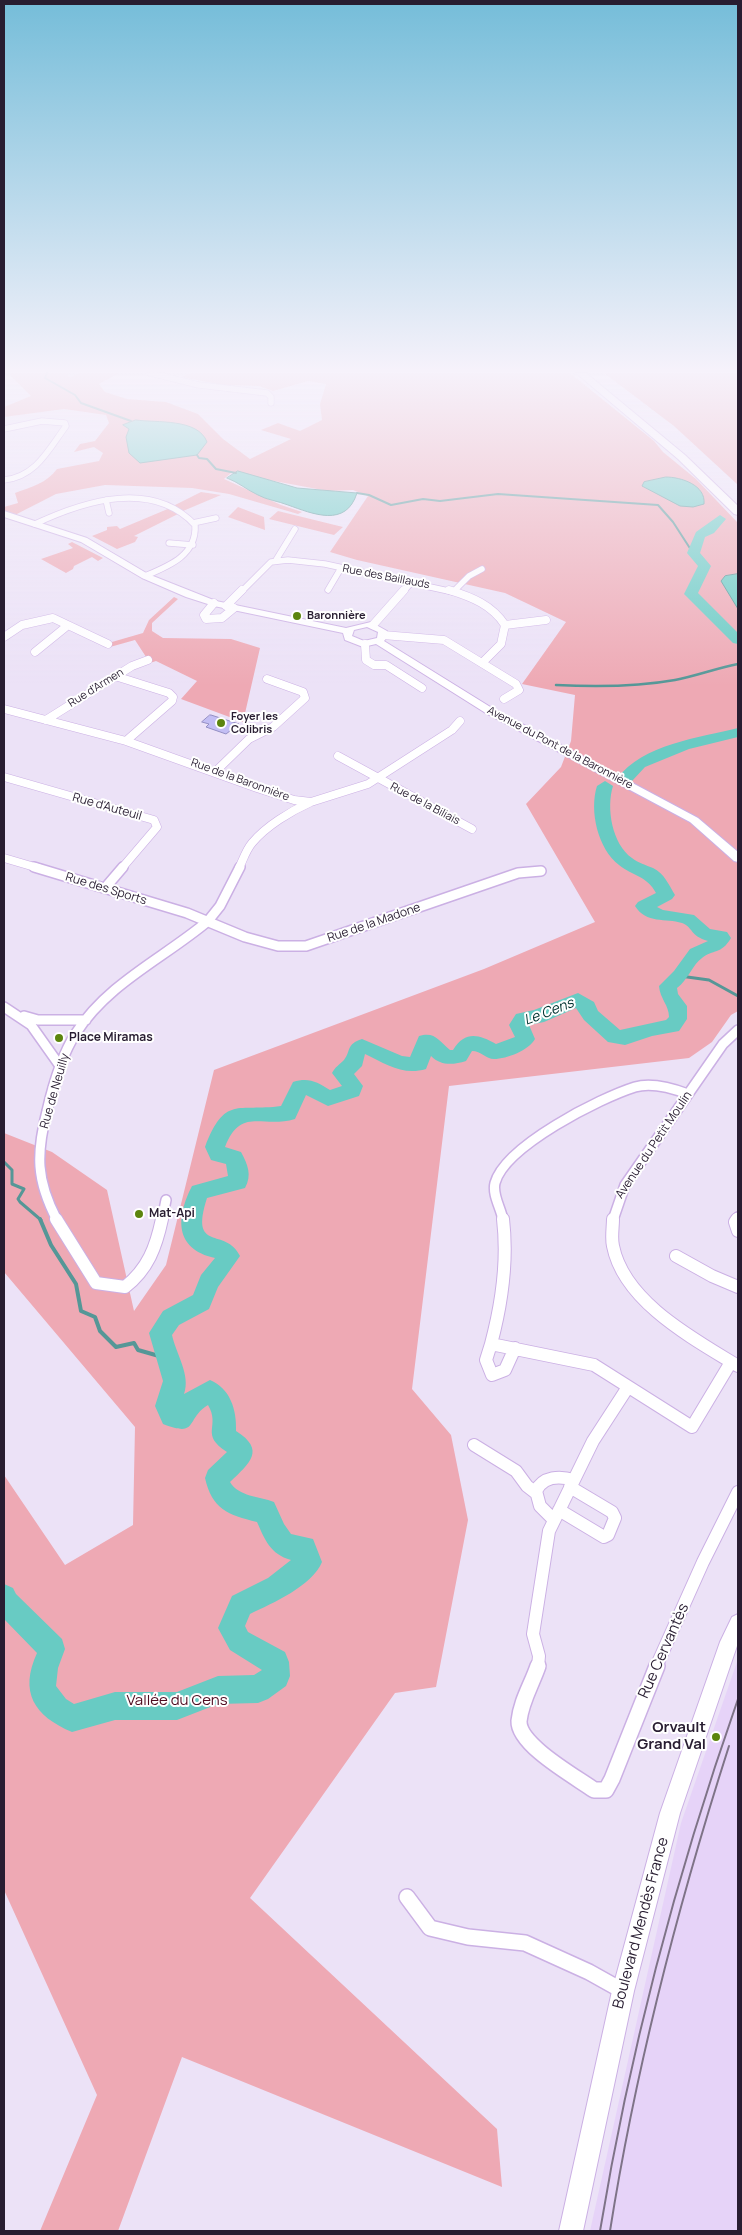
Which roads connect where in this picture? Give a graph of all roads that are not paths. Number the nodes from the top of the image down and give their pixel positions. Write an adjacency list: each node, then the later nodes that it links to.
1 (22, 477): 4 (street)
2 (705, 477): 7 (highway)
3 (718, 477): 5 (highway)
4 (4, 480)
5 (730, 488)
6 (106, 500): 8 (street); 11 (street); 12 (street)
7 (738, 512)
8 (109, 513)
9 (4, 514): 12 (street)
10 (216, 518): 11 (street)
11 (193, 523): 15 (street)
12 (35, 524): 19 (street)
13 (295, 529): 16 (street)
14 (169, 543): 15 (street)
15 (193, 545): 19 (street)
16 (276, 560): 17 (street, Rue des Baillauds); 24 (street)
17 (341, 568): 20 (street, Rue des Baillauds); 21 (street)
18 (482, 569): 22 (street)
19 (145, 576): 23 (street)
20 (412, 582): 22 (street, Rue des Baillauds); 26 (street)
21 (328, 590)
22 (454, 591): 27 (street, Rue des Baillauds)
23 (214, 604): 24 (street); 24 (street)
24 (230, 607): 29 (street)
25 (546, 620): 27 (street)
26 (373, 625): 29 (street); 31 (street, Avenue du Pont de la Baronnière)
27 (505, 625): 36 (street)
28 (67, 626): 30 (street); 32 (street); 34 (street)
29 (348, 631): 33 (street)
30 (4, 636)
31 (380, 638): 33 (street); 36 (street); 52 (street, Avenue du Pont de la Baronnière)
32 (108, 644)
33 (365, 644): 39 (street)
34 (35, 652)
35 (148, 660): 37 (street, Rue d'Armen)
36 (482, 662): 40 (street)
37 (115, 676): 42 (street, Rue d'Armen); 44 (street)
38 (267, 679): 46 (street)
39 (422, 688)
40 (504, 699)
41 (4, 709): 42 (street, Rue de la Baronnière)
42 (46, 720): 44 (street, Rue de la Baronnière)
43 (460, 721): 48 (street, Rue de la Baronnière)
44 (126, 741): 46 (street, Rue de la Baronnière)
45 (338, 756): 48 (street, Rue de la Biliais)
46 (215, 772): 49 (street, Rue de la Baronnière)
47 (4, 777): 54 (street, Rue d'Auteuil)
48 (378, 779): 49 (street, Rue de la Baronnière); 50 (street, Rue de la Biliais)
49 (311, 802): 55 (street, Rue de Neuilly)
50 (472, 829)
51 (4, 858): 54 (street, Rue des Sports)
52 (738, 858)
53 (541, 871): 55 (street, Rue de la Madone)
54 (105, 888): 55 (street, Rue des Sports)
55 (208, 921): 58 (street, Rue de Neuilly)
56 (4, 1007): 57 (street)
57 (23, 1016): 58 (street); 60 (street)
58 (86, 1020): 60 (street, Rue de Neuilly)
59 (738, 1030): 61 (street, Avenue du Petit Moulin)
60 (60, 1066): 62 (street, Rue de Neuilly)
61 (688, 1094): 67 (street); 69 (street, Avenue du Petit Moulin)
62 (166, 1200)
63 (738, 1217): 64 (street)
64 (738, 1231)
65 (676, 1256): 66 (street)
66 (738, 1287)
67 (491, 1344): 68 (street); 68 (street)
68 (515, 1348): 70 (street)
69 (735, 1364): 70 (street)
70 (628, 1387): 72 (street, Rue Cervantès)
71 (474, 1446): 74 (street)
72 (572, 1484): 74 (street); 75 (street, Rue Cervantès); 75 (street)
73 (738, 1492): 75 (street, Rue Cervantès)
74 (536, 1493): 75 (street)
75 (556, 1515)
76 (738, 1623): 78 (street, Boulevard Mendès France)
77 (407, 1897): 78 (street)
78 (623, 1990): 79 (street, Boulevard Mendès France)
79 (571, 2231)

